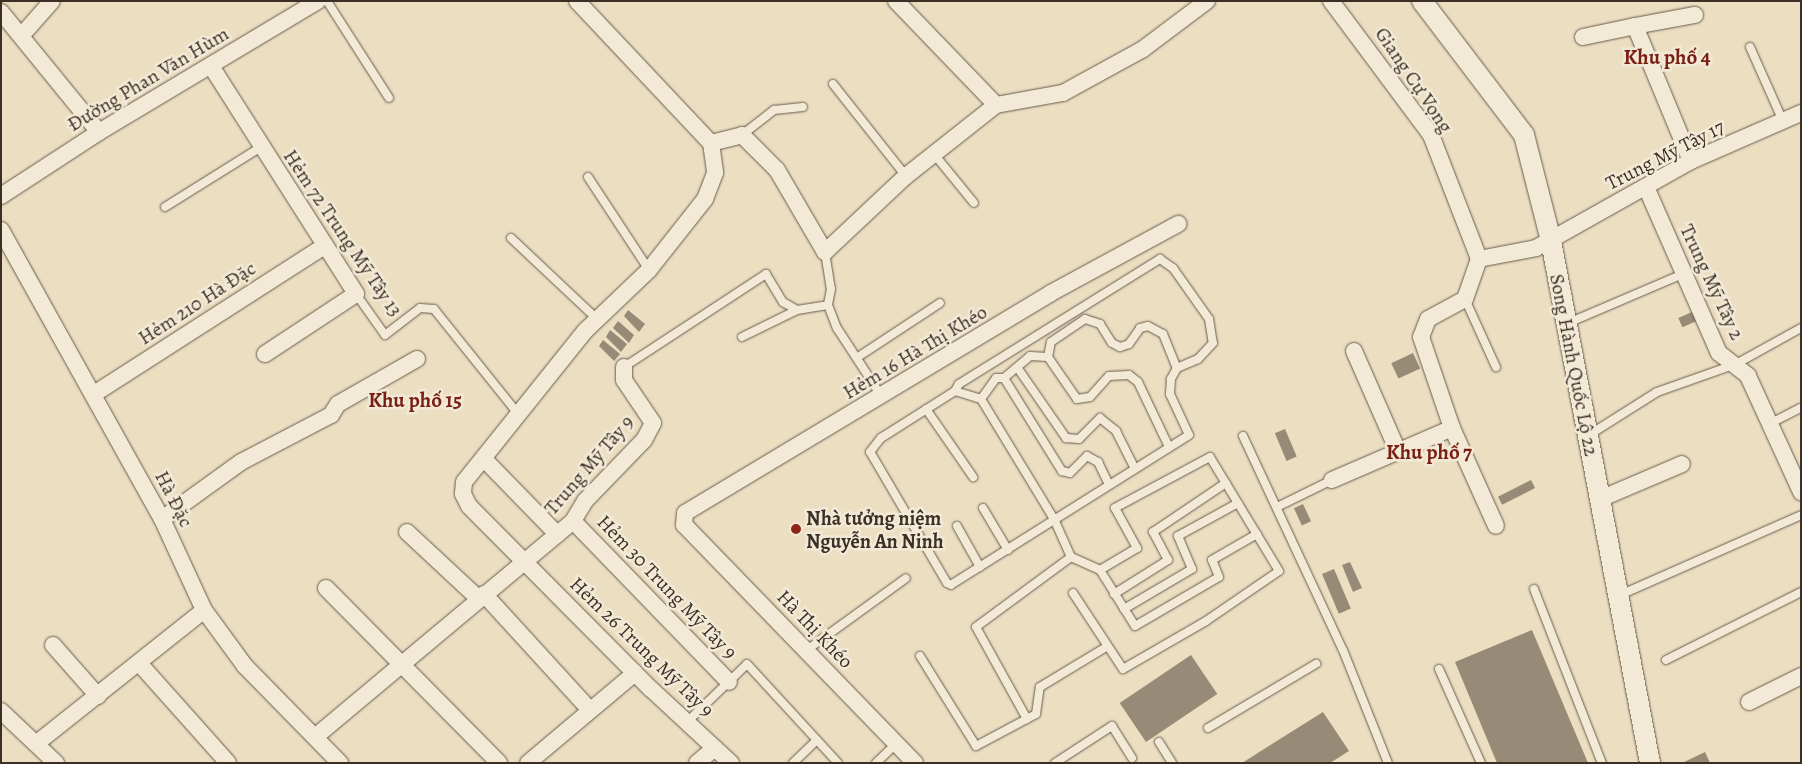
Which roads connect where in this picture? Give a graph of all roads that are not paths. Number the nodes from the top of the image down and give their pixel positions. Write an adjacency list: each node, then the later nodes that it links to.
1 (318, 1): 15 (street, Đường Phan Văn Hùm)
2 (328, 1): 17 (lane)
3 (577, 1): 24 (street)
4 (896, 1): 18 (street)
5 (1207, 1): 18 (street)
6 (1331, 1): 40 (street, Giang Cự Vọng)
7 (1422, 1): 37 (street, Song Hành Quốc Lộ 22)
8 (49, 5): 12 (street)
9 (1, 12): 12 (street)
10 (1695, 15): 11 (street)
11 (1635, 26): 13 (street); 27 (street)
12 (22, 35): 22 (street)
13 (1583, 37)
14 (1750, 47): 21 (lane)
15 (211, 66): 22 (street, Đường Phan Văn Hùm); 25 (street, Hẻm 72 Trung Mỹ Tây 13)
16 (833, 84): 28 (lane)
17 (389, 98)
18 (996, 105): 26 (street)
19 (803, 107): 23 (lane)
20 (1801, 113): 21 (street, Trung Mỹ Tây 17)
21 (1783, 121): 27 (street, Trung Mỹ Tây 17)
22 (99, 132): 31 (street, Đường Phan Văn Hùm)
23 (742, 135): 24 (street); 39 (street)
24 (711, 143): 41 (street, Hẻm 26 Trung Mỹ Tây 9)
25 (261, 147): 33 (lane); 38 (street, Hẻm 72 Trung Mỹ Tây 13)
26 (934, 154): 28 (street); 32 (lane)
27 (1691, 161): 30 (street, Trung Mỹ Tây 17)
28 (906, 176): 39 (street)
29 (588, 177): 41 (lane)
30 (1646, 187): 37 (street, Trung Mỹ Tây 17); 42 (street, Trung Mỹ Tây 2)
31 (1, 196)
32 (974, 203)
33 (165, 207)
34 (1178, 224): 65 (street, Hẻm 16 Hà Thị Khéo)
35 (1, 230): 64 (street, Hà Đặc)
36 (511, 238): 48 (lane)
37 (1551, 241): 40 (street); 49 (street, Song Hành Quốc Lộ 22)
38 (322, 247): 43 (street, Hẻm 72 Trung Mỹ Tây 13); 64 (street, Hẻm 210 Hà Đặc)
39 (825, 252): 46 (lane)
40 (1479, 259): 44 (street)
41 (649, 270): 48 (street, Hẻm 26 Trung Mỹ Tây 9)
42 (1683, 274): 49 (lane); 57 (street, Trung Mỹ Tây 2)
43 (356, 294): 53 (street); 69 (lane, Hẻm 72 Trung Mỹ Tây 13)
44 (1465, 299): 59 (lane); 71 (street)
45 (940, 303): 54 (lane)
46 (828, 305): 47 (lane); 54 (lane)
47 (797, 310): 51 (lane); 58 (lane, Trung Mỹ Tây 9)
48 (597, 319): 69 (street, Hẻm 26 Trung Mỹ Tây 9)
49 (1566, 324): 73 (street, Song Hành Quốc Lộ 22)
50 (1801, 328): 57 (lane)
51 (742, 337)
52 (1354, 351): 75 (street)
53 (265, 354)
54 (858, 357): 65 (lane)
55 (1048, 357): 60 (lane); 61 (lane); 74 (lane)
56 (417, 359): 90 (street)
57 (1736, 364): 70 (street, Trung Mỹ Tây 2); 73 (lane)
58 (624, 367): 92 (street, Trung Mỹ Tây 9)
59 (1496, 367)
60 (1177, 368): 63 (lane); 74 (lane)
61 (1019, 370): 62 (lane); 79 (lane)
62 (1004, 378): 66 (lane); 83 (lane)
63 (955, 390): 66 (lane); 68 (lane)
64 (94, 394): 90 (street, Hà Đặc)
65 (882, 398): 93 (street, Hẻm 16 Hà Thị Khéo)
66 (980, 399): 91 (lane)
67 (1801, 408): 70 (lane)
68 (926, 409): 80 (lane); 102 (lane)
69 (518, 414): 76 (street, Hẻm 26 Trung Mỹ Tây 9)
70 (1773, 422): 77 (street, Trung Mỹ Tây 2)
71 (1452, 428): 75 (street); 95 (street)
72 (1244, 436): 87 (lane)
73 (1588, 436): 85 (street, Song Hành Quốc Lộ 22)
74 (1169, 447): 79 (lane)
75 (1397, 449): 81 (street)
76 (484, 459): 97 (street); 101 (street, Hẻm 26 Trung Mỹ Tây 9)
77 (1795, 463): 84 (street, Trung Mỹ Tây 2)
78 (1682, 464): 85 (street)
79 (1135, 469): 83 (lane)
80 (973, 477)
81 (1332, 480): 87 (lane)
82 (1226, 483): 86 (lane); 103 (lane); 109 (lane)
83 (1109, 485): 91 (lane)
84 (1801, 492)
85 (1600, 499): 111 (street, Song Hành Quốc Lộ 22)
86 (1238, 503): 98 (lane); 112 (lane)
87 (1277, 507): 153 (lane)
88 (982, 508): 99 (lane)
89 (1801, 514): 111 (lane)
90 (162, 519): 113 (street, Hà Đặc)
91 (1054, 519): 99 (lane); 100 (lane)
92 (573, 521): 97 (street, Trung Mỹ Tây 9); 125 (street, Hẻm 30 Trung Mỹ Tây 9)
93 (684, 525): 116 (street, Hà Thị Khéo)
94 (957, 526): 102 (lane)
95 (1496, 526)
96 (407, 532): 110 (street)
97 (557, 534): 101 (street, Trung Mỹ Tây 9)
98 (1257, 534): 112 (lane); 115 (lane)
99 (1008, 550): 102 (lane)
100 (1071, 557): 103 (lane); 130 (lane)
101 (524, 561): 110 (street, Trung Mỹ Tây 9); 123 (street, Hẻm 26 Trung Mỹ Tây 9)
102 (980, 567)
103 (1100, 570): 109 (lane)
104 (906, 578): 116 (lane)
105 (326, 588): 120 (street)
106 (1534, 589): 155 (lane)
107 (1801, 592): 118 (lane)
108 (1073, 593): 115 (lane)
109 (1114, 594): 112 (lane)
110 (481, 596): 120 (street, Trung Mỹ Tây 9); 128 (street)
111 (1618, 596): 156 (street, Song Hành Quốc Lộ 22)
112 (1124, 609)
113 (204, 610): 119 (street); 133 (street, Hà Đặc)
114 (53, 645): 126 (street)
115 (1108, 646): 130 (lane)
116 (807, 650): 137 (street, Hà Thị Khéo)
117 (920, 656): 130 (lane)
118 (1666, 660)
119 (139, 663): 126 (street); 141 (street)
120 (402, 663): 133 (street, Trung Mỹ Tây 9); 143 (street)
121 (1316, 664): 132 (lane)
122 (1439, 669): 154 (lane)
123 (635, 673): 128 (street); 131 (street, Hẻm 26 Trung Mỹ Tây 9)
124 (1801, 676): 127 (street)
125 (729, 682): 131 (lane); 134 (lane)
126 (98, 696): 136 (street)
127 (1749, 702)
128 (590, 710): 144 (street)
129 (1, 711): 136 (street)
130 (1026, 719)
131 (688, 722): 138 (street, Hẻm 26 Trung Mỹ Tây 9)
132 (1208, 728)
133 (314, 737): 142 (street, Hà Đặc)
134 (817, 740): 147 (lane); 148 (lane)
135 (1159, 742): 152 (lane)
136 (37, 743): 140 (street)
137 (896, 744): 149 (lane); 150 (street, Hà Thị Khéo)
138 (715, 748): 145 (street); 146 (street, Hẻm 26 Trung Mỹ Tây 9)
139 (1132, 758): 151 (lane)
140 (56, 763)
141 (228, 763)
142 (340, 763)
143 (499, 763)
144 (528, 763)
145 (697, 763)
146 (731, 763)
147 (793, 763)
148 (838, 763)
149 (876, 763)
150 (915, 763)
151 (1055, 763)
152 (1172, 763)
153 (1388, 763)
154 (1481, 763)
155 (1602, 763)
156 (1650, 763)

